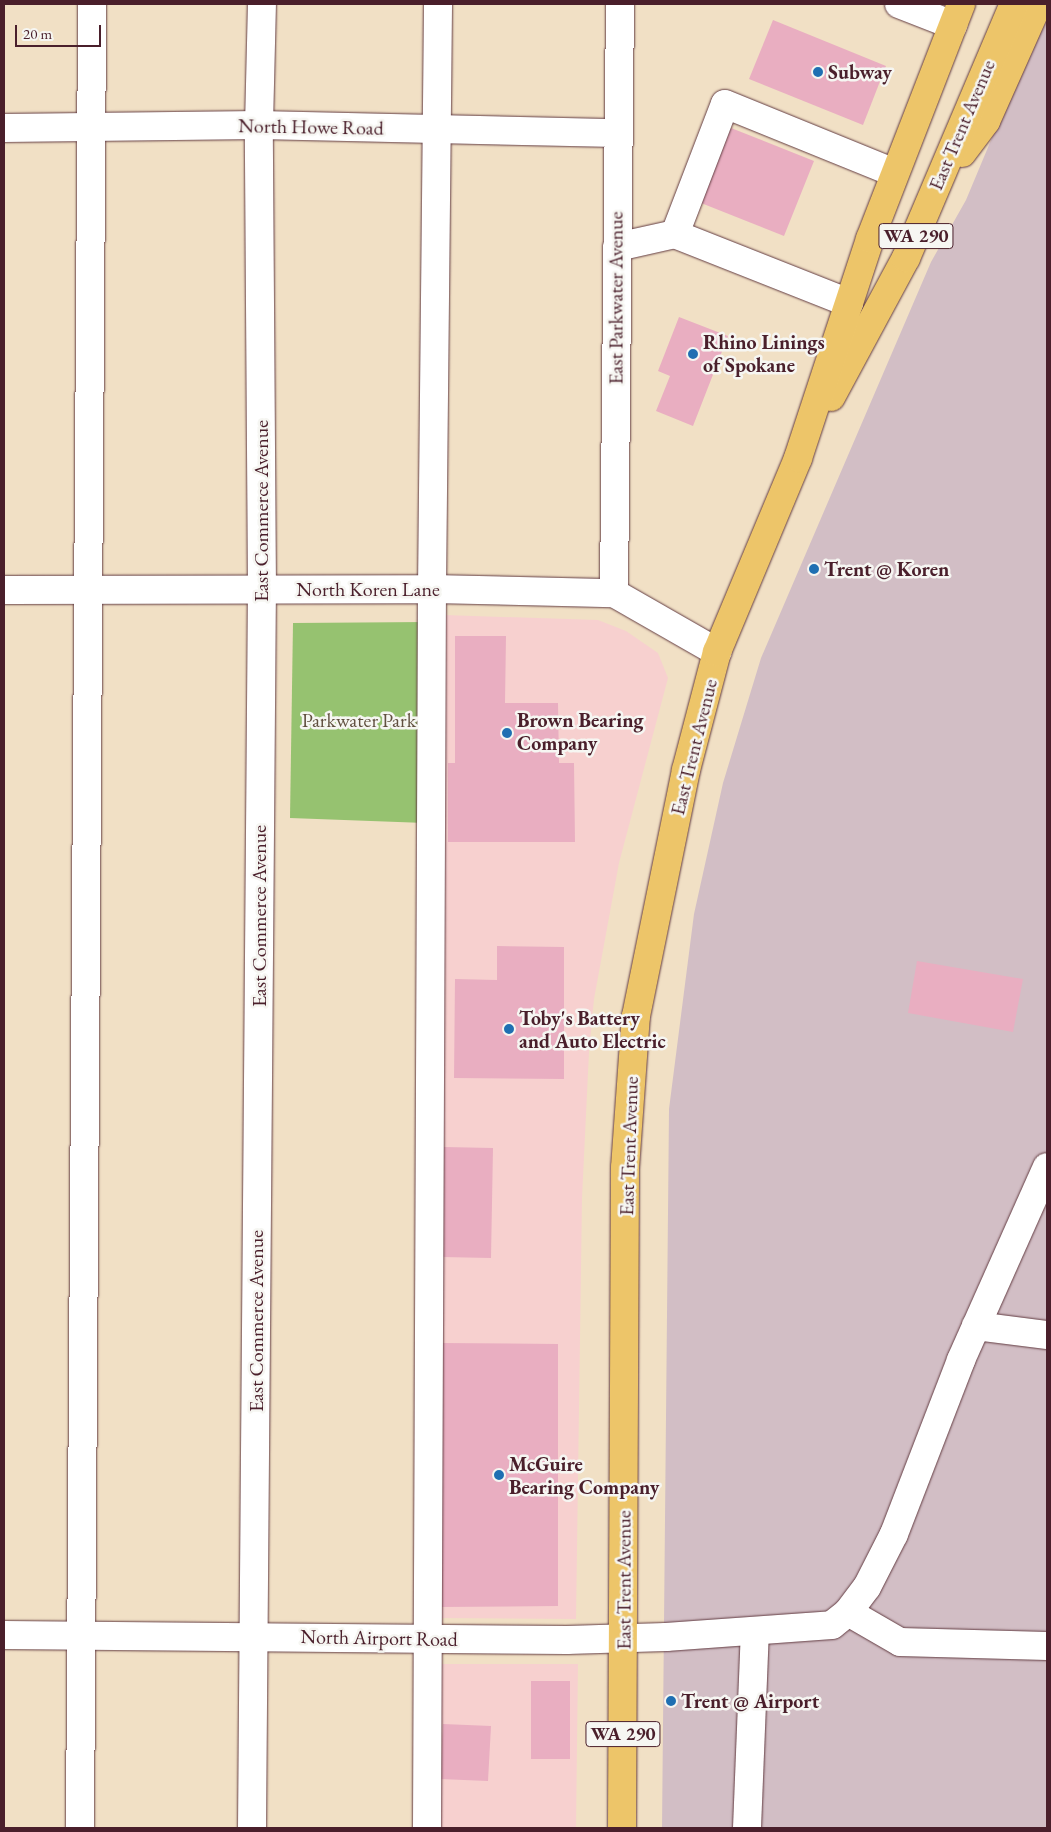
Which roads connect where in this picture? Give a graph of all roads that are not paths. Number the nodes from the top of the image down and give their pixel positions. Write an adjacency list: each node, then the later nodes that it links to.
1 (92, 4): 10 (street)
2 (262, 4): 9 (street, East Commerce Avenue)
3 (438, 4): 12 (street)
4 (620, 4): 13 (street, East Parkwater Avenue)
5 (899, 4): 8 (street)
6 (1014, 4): 15 (main road, East Trent Avenue / WA 290)
7 (1038, 4): 15 (main road)
8 (957, 14): 14 (main road, East Trent Avenue / WA 290)
9 (259, 125): 10 (street, North Howe Road); 12 (street, North Howe Road); 23 (street, East Commerce Avenue)
10 (90, 127): 11 (street, North Howe Road); 22 (street)
11 (4, 128)
12 (436, 129): 13 (street, North Howe Road); 20 (street)
13 (617, 133): 17 (street, East Parkwater Avenue)
14 (895, 174): 16 (street); 18 (main road, East Trent Avenue / WA 290)
15 (937, 186): 19 (main road, East Trent Avenue / WA 290)
16 (675, 234): 17 (street); 18 (street)
17 (617, 247): 24 (street, East Parkwater Avenue)
18 (848, 303): 19 (main road, East Trent Avenue / WA 290)
19 (798, 458): 25 (main road, East Trent Avenue / WA 290)
20 (432, 589): 23 (street, North Koren Lane); 24 (street, North Koren Lane); 34 (street)
21 (4, 590): 22 (street, North Koren Lane)
22 (86, 590): 23 (street, North Koren Lane); 32 (street)
23 (262, 590): 33 (street, East Commerce Avenue)
24 (614, 593): 25 (street, North Koren Lane)
25 (718, 652): 35 (main road, East Trent Avenue / WA 290)
26 (1047, 1167): 27 (street, North Airport Road)
27 (976, 1326): 28 (street); 29 (street, North Airport Road)
28 (1047, 1336)
29 (848, 1612): 30 (street, North Airport Road); 36 (street)
30 (755, 1632): 35 (street, North Airport Road); 41 (street)
31 (4, 1635): 32 (street, North Airport Road)
32 (82, 1635): 33 (street, North Airport Road); 37 (street)
33 (254, 1636): 34 (street, North Airport Road); 38 (street, East Commerce Avenue)
34 (429, 1638): 35 (street, North Airport Road); 39 (street)
35 (624, 1639): 40 (main road, East Trent Avenue / WA 290)
36 (1047, 1646)
37 (80, 1828)
38 (252, 1828)
39 (427, 1828)
40 (622, 1828)
41 (747, 1828)

